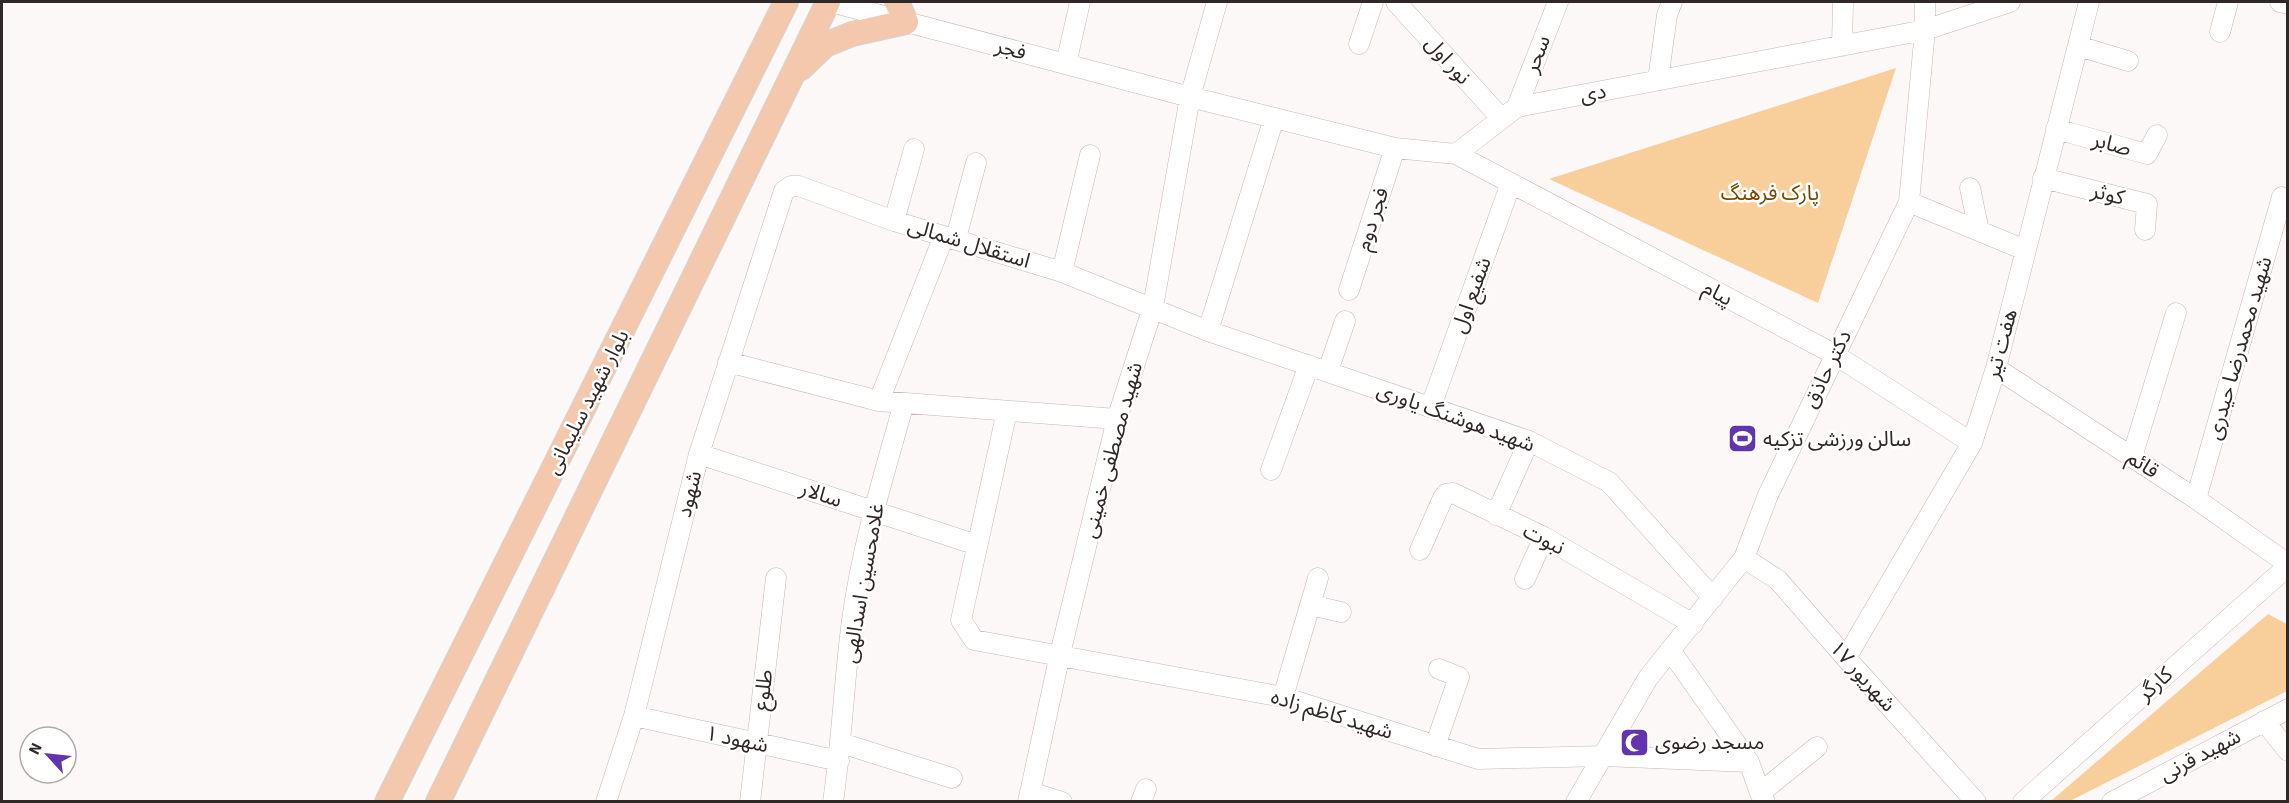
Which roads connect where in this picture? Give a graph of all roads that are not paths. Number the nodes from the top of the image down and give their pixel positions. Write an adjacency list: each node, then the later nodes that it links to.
1 (786, 2): 101 (main road, بلوار شهید سلیمانی)
2 (830, 2): 16 (street, فجر); 24 (main road, بلوار شهید سلیمانی)
3 (1080, 2): 23 (street)
4 (1217, 2): 26 (street, شهید مصطفی خمینی)
5 (1373, 2): 19 (street)
6 (1396, 2): 27 (street, نور اول)
7 (1558, 2): 27 (street, سحر)
8 (1672, 2): 25 (street)
9 (1843, 2): 20 (street)
10 (1925, 2): 17 (street, دکتر حاذق)
11 (2010, 2): 17 (street, دی)
12 (2090, 2): 21 (street, هفت تیر)
13 (2228, 2): 18 (street)
14 (2280, 2): 15 (street)
15 (2288, 4)
16 (902, 11): 23 (street, فجر); 24 (main road)
17 (1924, 30): 20 (street, دی); 41 (street, دکتر حاذق)
18 (2220, 32)
19 (1359, 44)
20 (1842, 46): 25 (street, دی)
21 (2078, 46): 22 (street); 29 (street, هفت تیر)
22 (2128, 61)
23 (1066, 64): 26 (street, فجر)
24 (791, 78): 102 (main road, بلوار شهید سلیمانی)
25 (1658, 81): 27 (street, دی)
26 (1190, 97): 28 (street); 49 (street, شهید مصطفی خمینی)
27 (1509, 113): 33 (street, دی)
28 (1274, 118): 31 (street); 52 (street)
29 (2056, 129): 30 (street, صابر); 36 (street, هفت تیر)
30 (2157, 135)
31 (1395, 148): 33 (street); 48 (street, فجر دوم)
32 (914, 149): 42 (street)
33 (1456, 154): 37 (street, پیام)
34 (1090, 155): 47 (street)
35 (976, 163): 45 (street)
36 (2043, 178): 43 (street, کوثر); 46 (street, هفت تیر)
37 (1511, 183): 53 (street, پیام); 60 (street, شفیع اول)
38 (1970, 188): 44 (street)
39 (784, 191): 42 (street, استقلال شمالی); 54 (street, شهود)
40 (2282, 197): 68 (street, شهید محمدرضا حیدری)
41 (1909, 202): 44 (street); 53 (street, دکتر حاذق)
42 (894, 221): 45 (street, استقلال شمالی)
43 (2145, 230)
44 (1978, 231): 46 (street)
45 (950, 237): 47 (street, استقلال شمالی); 58 (street)
46 (2025, 250): 56 (street, هفت تیر)
47 (1062, 272): 49 (street, استقلال شمالی)
48 (1349, 290)
49 (1153, 307): 52 (street, شهید هوشنگ یاوری); 62 (street, شهید مصطفی خمینی)
50 (2176, 313): 66 (street)
51 (1345, 321): 57 (street)
52 (1208, 331): 55 (street, شهید هوشنگ یاوری)
53 (1834, 354): 64 (street, پیام); 74 (street, دکتر حاذق)
54 (728, 362): 58 (street); 65 (street, شهود)
55 (1309, 365): 57 (street, شهید هوشنگ یاوری); 67 (street)
56 (1996, 368): 64 (street, هفت تیر); 66 (street, قائم)
57 (1328, 371): 60 (street, شهید هوشنگ یاوری)
58 (879, 401): 59 (street)
59 (904, 403): 61 (street); 69 (street, غلامحسین اسدالهی)
60 (1431, 406): 63 (street, شهید هوشنگ یاوری)
61 (1007, 411): 62 (street); 72 (street, شهید کاظم زاده)
62 (1117, 419): 84 (street, شهید مصطفی خمینی)
63 (1529, 441): 70 (street); 79 (street, شهید هوشنگ یاوری)
64 (1972, 443): 85 (street, هفت تیر)
65 (699, 454): 69 (street, سالار); 89 (street, شهود)
66 (2132, 457): 68 (street, قائم)
67 (1271, 470)
68 (2196, 499): 75 (street, قائم)
69 (874, 511): 72 (street, سالار); 94 (street, غلامحسین اسدالهی)
70 (1496, 515): 71 (street, نبوت); 73 (street, نبوت)
71 (1545, 537): 78 (street); 82 (street, نبوت)
72 (977, 545): 84 (street, شهید کاظم زاده)
73 (1420, 550)
74 (1744, 558): 79 (street, دکتر حاذق); 85 (street, ۱۷ شهریور)
75 (2288, 565): 109 (street, کارگر)
76 (776, 578): 91 (street, طلوع)
77 (1318, 578): 80 (street)
78 (1525, 579)
79 (1713, 598): 82 (street, دکتر حاذق)
80 (1310, 605): 81 (street); 87 (street)
81 (1341, 612)
82 (1693, 624): 83 (street, دکتر حاذق)
83 (1670, 650): 96 (street, دکتر حاذق); 97 (street)
84 (1060, 654): 87 (street, شهید کاظم زاده); 99 (street, شهید مصطفی خمینی)
85 (1846, 658): 108 (street, ۱۷ شهریور)
86 (1440, 669): 92 (street)
87 (1283, 697): 92 (street, شهید کاظم زاده)
88 (2288, 709): 90 (street, شهید قرنی)
89 (634, 716): 91 (street, شهود ۱); 103 (street, شهود)
90 (2264, 721): 95 (street); 110 (street, شهید قرنی)
91 (757, 743): 94 (street, شهود ۱); 104 (street, طلوع)
92 (1435, 746): 96 (street, شهید کاظم زاده)
93 (1817, 747): 100 (street)
94 (840, 752): 98 (street, شهود ۱); 105 (street, غلامحسین اسدالهی)
95 (2288, 752)
96 (1603, 756): 97 (street); 107 (street, دکتر حاذق)
97 (1749, 762): 100 (street)
98 (952, 778)
99 (1029, 797): 106 (street)
100 (1763, 797)
101 (387, 801)
102 (438, 801)
103 (606, 801)
104 (750, 801)
105 (833, 801)
106 (1062, 801)
107 (1576, 801)
108 (1976, 801)
109 (2023, 801)
110 (2112, 801)

